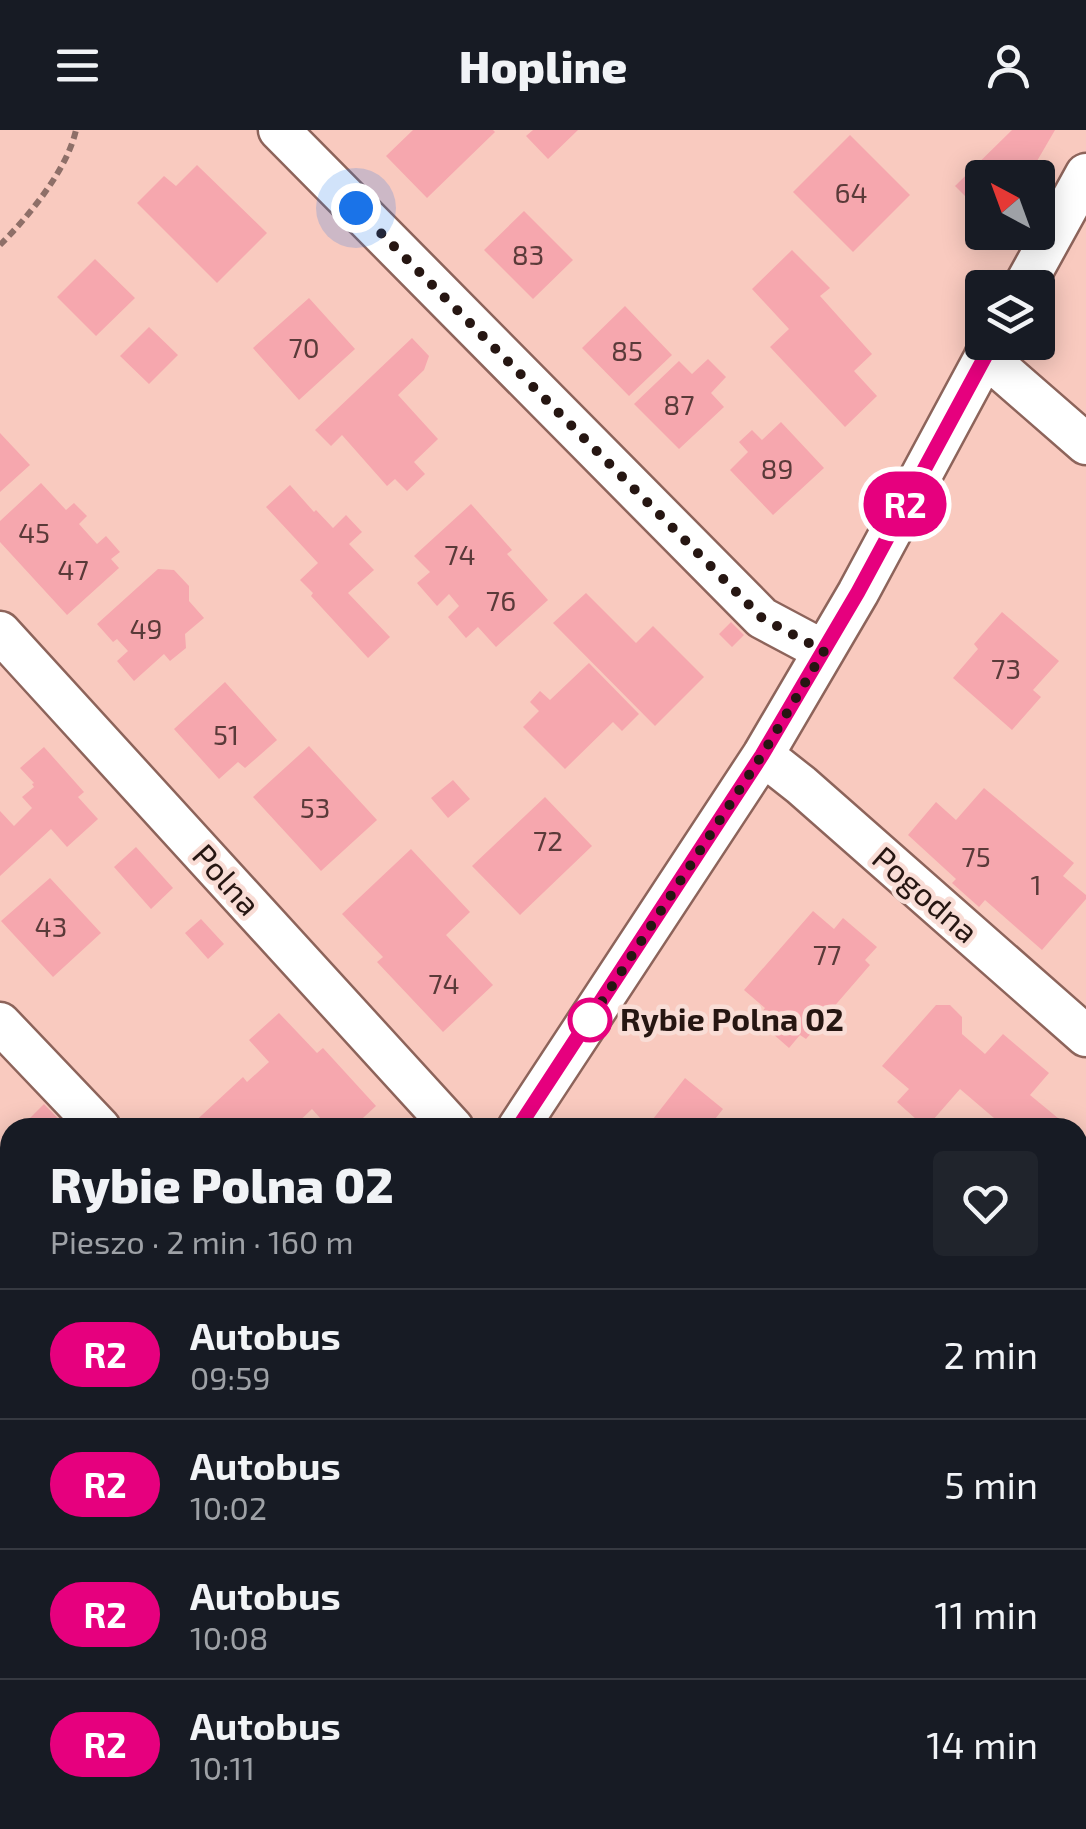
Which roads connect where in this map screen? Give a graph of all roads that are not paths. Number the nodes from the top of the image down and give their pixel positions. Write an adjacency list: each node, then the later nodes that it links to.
1 (279, 130): 8 (street)
2 (1086, 174): 3 (street)
3 (1033, 270)
4 (983, 360): 8 (street)
5 (1000, 360): 6 (street)
6 (1086, 444)
7 (0, 632): 13 (street, Polna)
8 (824, 651): 9 (street)
9 (762, 755): 11 (street, Pogodna); 14 (street)
10 (0, 1023): 12 (street)
11 (1086, 1036)
12 (90, 1118)
13 (444, 1118)
14 (535, 1118)

